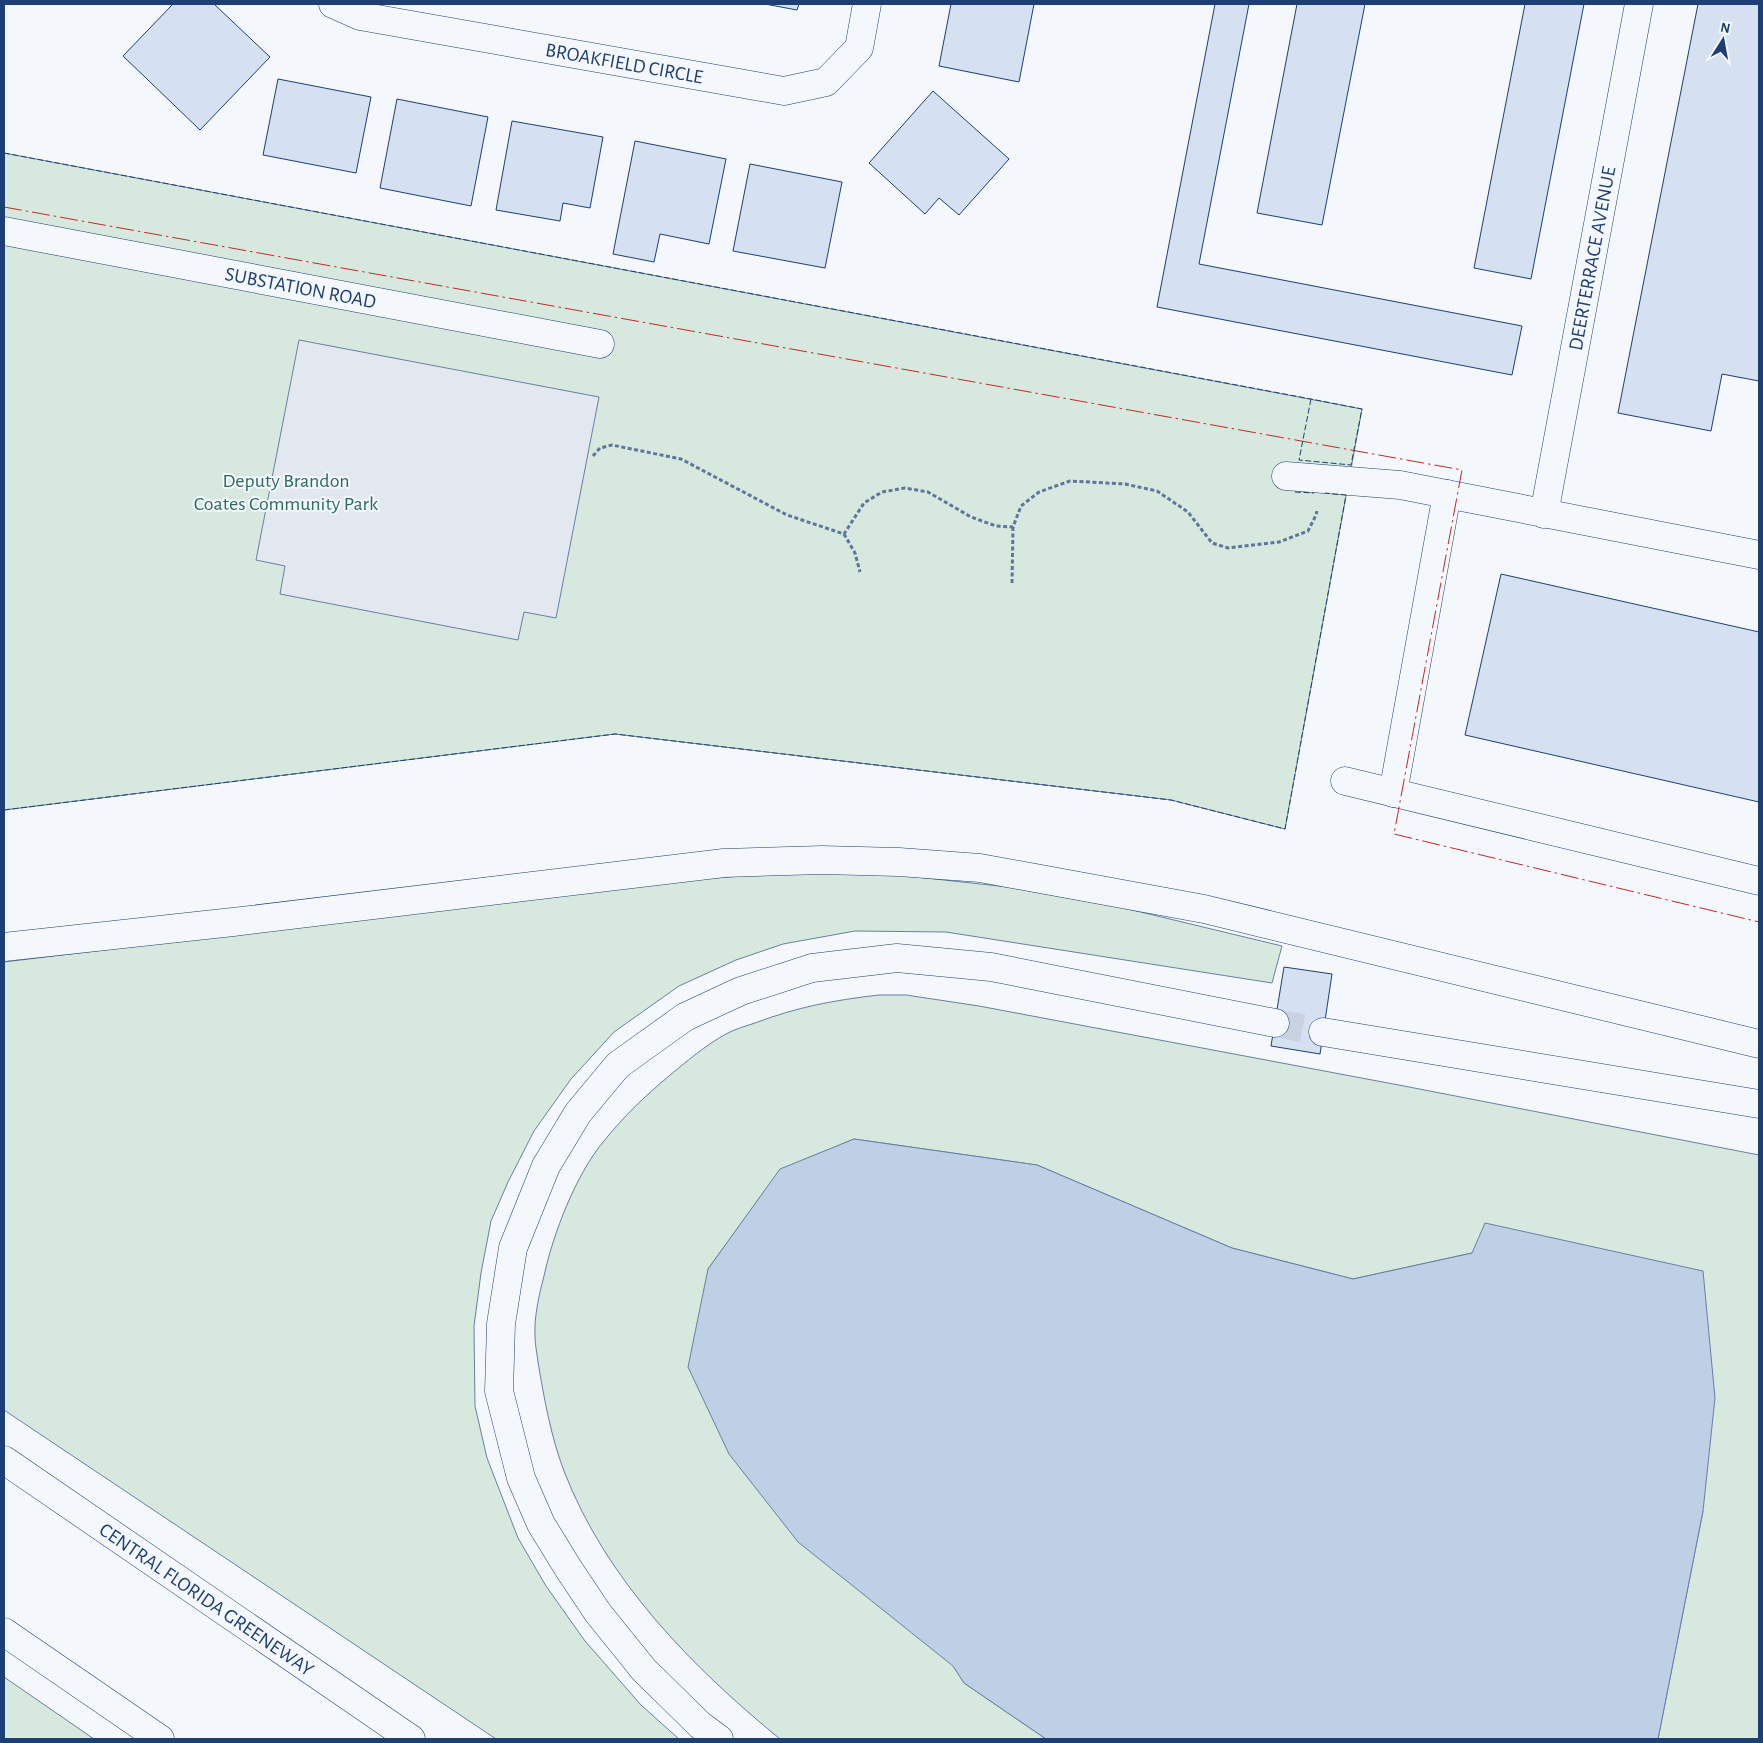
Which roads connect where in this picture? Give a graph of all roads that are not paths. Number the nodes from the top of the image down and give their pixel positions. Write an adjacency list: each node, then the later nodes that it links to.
1 (333, 4): 2 (main road, BROAKFIELD CIRCLE)
2 (867, 4)
3 (1639, 4): 8 (main road, DEERTERRACE AVENUE)
4 (4, 230): 5 (main road, SUBSTATION ROAD)
5 (600, 344)
6 (1286, 476): 7 (main road)
7 (1447, 494): 8 (main road); 11 (main road)
8 (1544, 514): 9 (main road)
9 (1759, 555)
10 (1345, 781): 11 (main road)
11 (1393, 793): 12 (main road)
12 (1759, 881)
13 (4, 947): 16 (main road)
14 (1275, 1023): 24 (main road)
15 (1323, 1032): 17 (main road)
16 (1759, 1044)
17 (1702, 1095): 18 (main road); 19 (main road)
18 (1759, 1104)
19 (1759, 1124)
20 (4, 1460): 23 (main road, CENTRAL FLORIDA GREENEWAY)
21 (4, 1632): 22 (main road)
22 (160, 1739)
23 (411, 1739)
24 (718, 1739)

